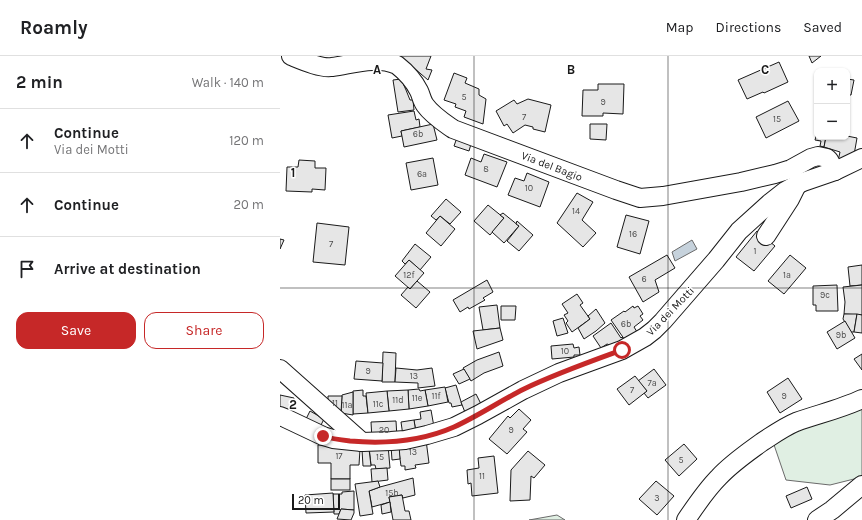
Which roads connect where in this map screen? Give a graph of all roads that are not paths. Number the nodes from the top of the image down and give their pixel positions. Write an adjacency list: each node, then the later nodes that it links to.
1 (290, 56): 2 (street, Via del Bagio)
2 (374, 57): 4 (street, Via del Bagio)
3 (862, 158): 4 (street, Via dei Motti)
4 (836, 171): 5 (street, Via dei Motti)
5 (797, 185): 6 (street); 10 (street, Via dei Motti)
6 (766, 236)
7 (280, 369): 10 (street)
8 (862, 399): 12 (street)
9 (280, 416): 10 (street, Via dei Motti)
10 (362, 442)
11 (862, 485): 13 (street)
12 (686, 520)
13 (817, 520)

